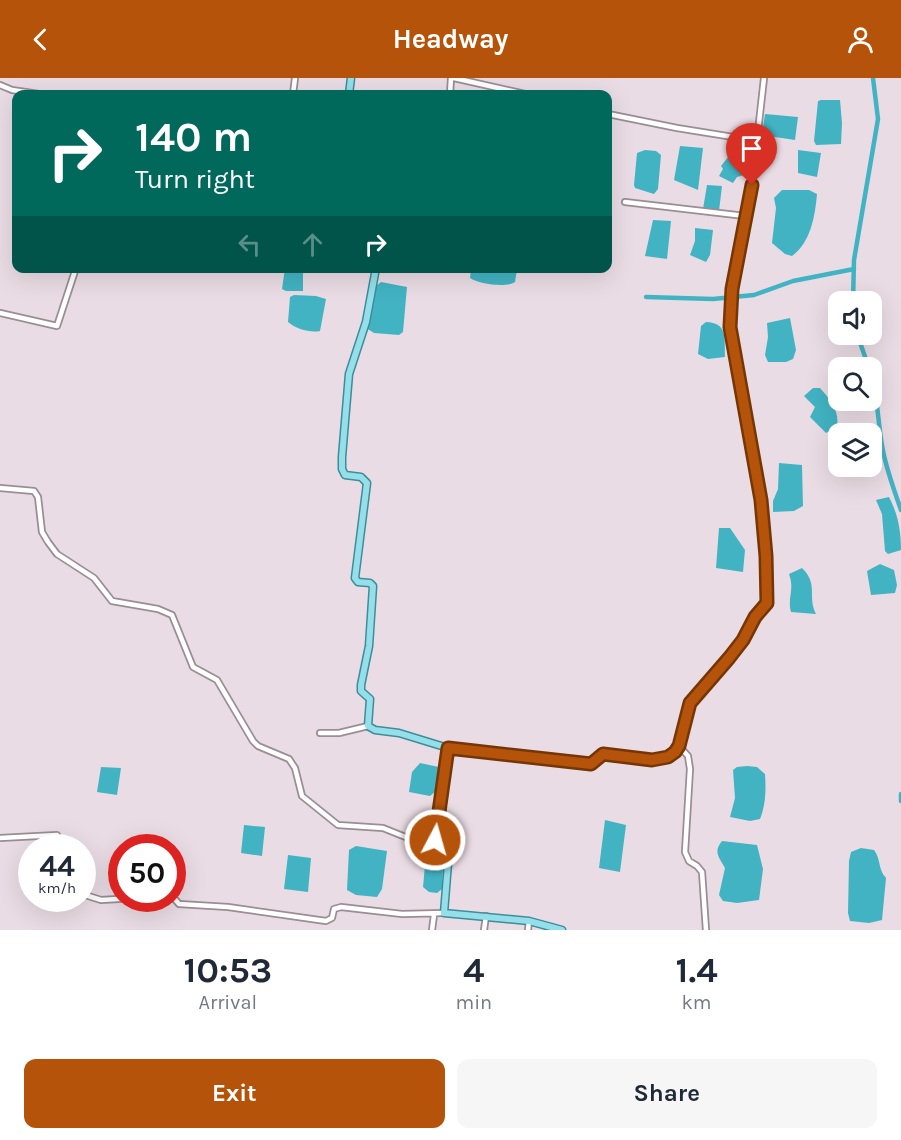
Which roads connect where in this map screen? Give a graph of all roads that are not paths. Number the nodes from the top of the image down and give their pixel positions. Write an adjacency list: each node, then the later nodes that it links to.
1 (453, 78): 3 (street)
2 (764, 78): 5 (street)
3 (507, 90)
4 (612, 115): 5 (street)
5 (758, 141): 7 (street)
6 (625, 202): 7 (street)
7 (745, 216): 14 (street)
8 (73, 273): 10 (street)
9 (375, 273): 12 (main road)
10 (0, 313)
11 (0, 488): 18 (street)
12 (369, 726): 13 (street); 15 (main road)
13 (320, 733)
14 (679, 746): 15 (street); 28 (street)
15 (448, 748): 18 (main road)
16 (18, 837): 17 (street)
17 (0, 838)
18 (435, 840): 20 (main road)
19 (186, 904): 21 (street)
20 (444, 913): 21 (street); 22 (main road)
21 (434, 915): 24 (street)
22 (486, 916): 23 (main road); 25 (street)
23 (529, 921): 26 (street); 27 (main road)
24 (432, 930)
25 (484, 930)
26 (528, 930)
27 (562, 930)
28 (706, 930)

